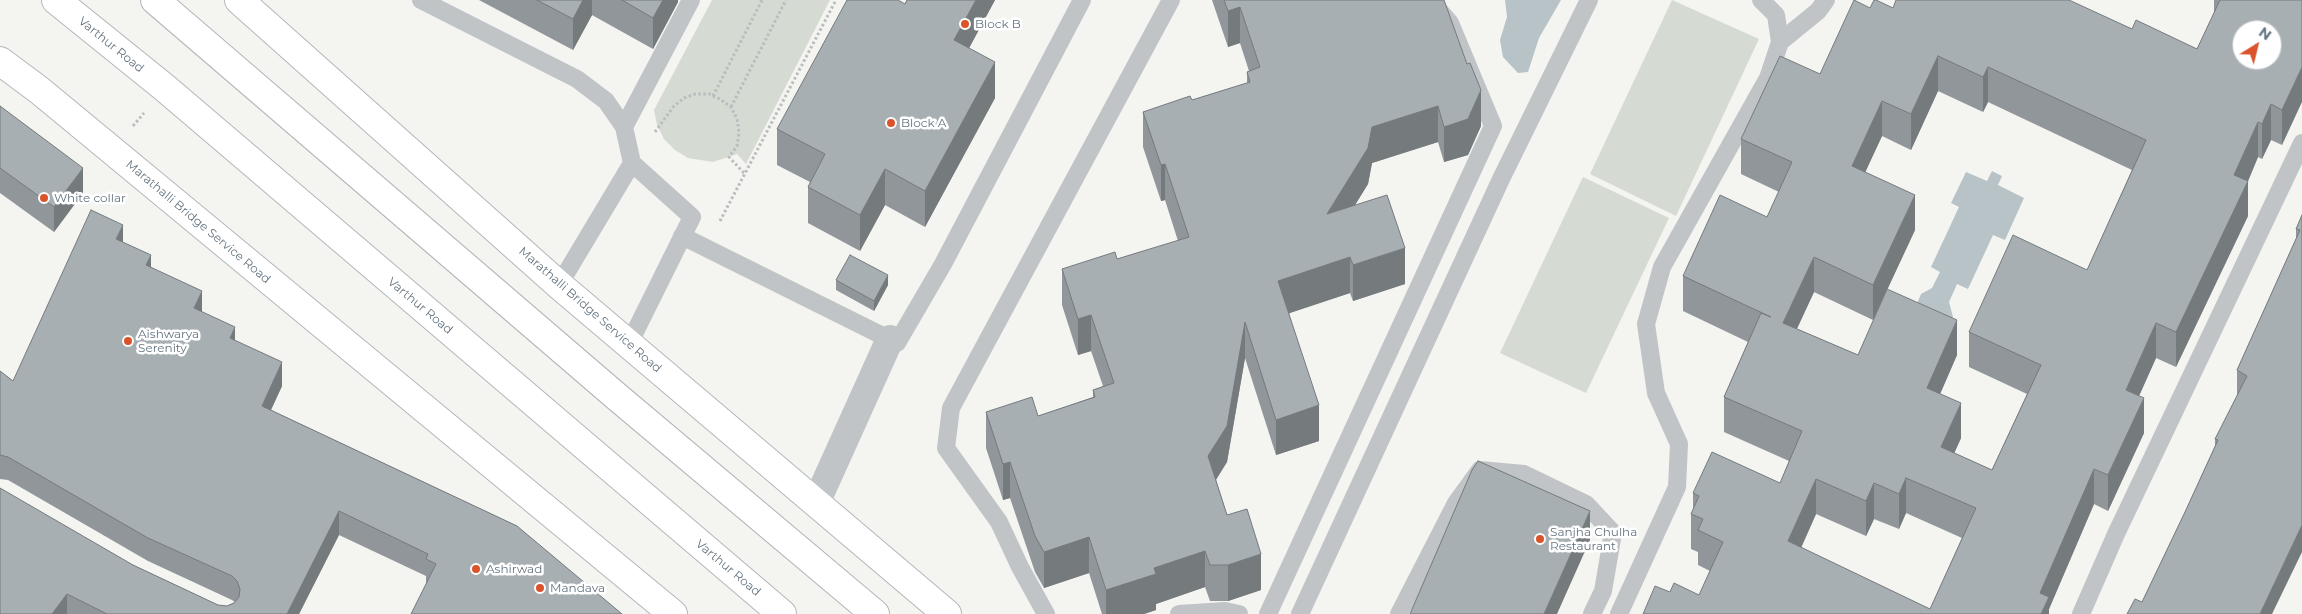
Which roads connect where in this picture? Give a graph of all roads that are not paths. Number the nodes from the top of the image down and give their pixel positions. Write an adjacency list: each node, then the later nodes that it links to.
1 (56, 0): 23 (main road, Varthur Road)
2 (155, 0): 24 (main road)
3 (239, 0): 18 (main road, Marathalli Bridge Service Road)
4 (421, 0): 14 (lane)
5 (691, 0): 14 (lane)
6 (1082, 0): 19 (lane)
7 (1171, 0): 26 (lane)
8 (1430, 0): 29 (lane)
9 (1589, 0): 30 (lane)
10 (1761, 0): 12 (lane)
11 (1826, 0): 12 (lane)
12 (1780, 42): 33 (lane)
13 (0, 61): 22 (main road, Marathalli Bridge Service Road)
14 (624, 127): 16 (lane)
15 (2302, 143): 34 (lane)
16 (632, 163): 17 (lane); 18 (lane)
17 (682, 236): 19 (lane); 20 (lane)
18 (559, 284): 20 (main road, Marathalli Bridge Service Road)
19 (890, 339): 21 (street)
20 (629, 344): 21 (main road, Marathalli Bridge Service Road)
21 (816, 503): 25 (main road, Marathalli Bridge Service Road)
22 (673, 614)
23 (782, 614)
24 (875, 614)
25 (947, 614)
26 (1046, 614)
27 (1179, 614): 28 (lane)
28 (1239, 614)
29 (1268, 614)
30 (1300, 614)
31 (1399, 614): 32 (lane)
32 (1592, 614)
33 (1619, 614)
34 (2081, 614)

